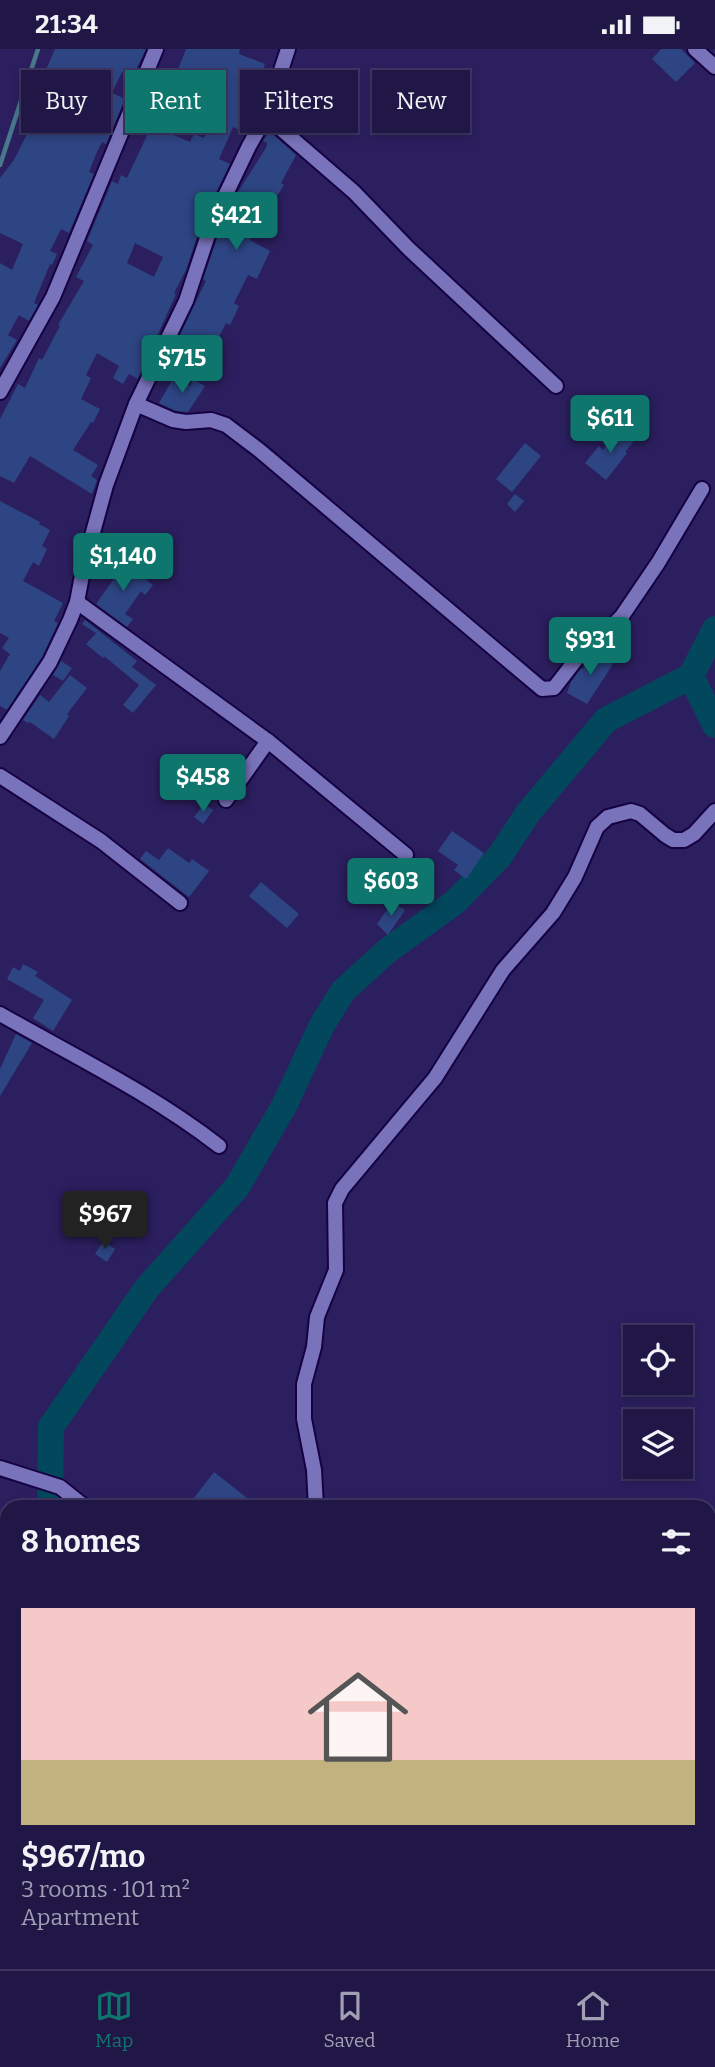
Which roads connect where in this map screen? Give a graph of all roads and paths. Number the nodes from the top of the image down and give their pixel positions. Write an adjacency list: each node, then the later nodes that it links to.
1 (156, 49): 9 (street)
2 (288, 49): 5 (street)
3 (695, 49): 4 (street)
4 (715, 67)
5 (281, 70)
6 (256, 133): 10 (street)
7 (286, 133): 8 (street)
8 (556, 386)
9 (0, 392)
10 (136, 404): 11 (street); 12 (street)
11 (702, 489)
12 (77, 603): 13 (street); 14 (street)
13 (0, 737)
14 (268, 741): 16 (street); 18 (street)
15 (0, 776): 19 (street)
16 (226, 800)
17 (715, 811): 24 (street)
18 (406, 855)
19 (180, 903)
20 (0, 1014): 21 (street)
21 (219, 1146)
22 (0, 1468): 23 (street)
23 (76, 1500)
24 (316, 1500)

